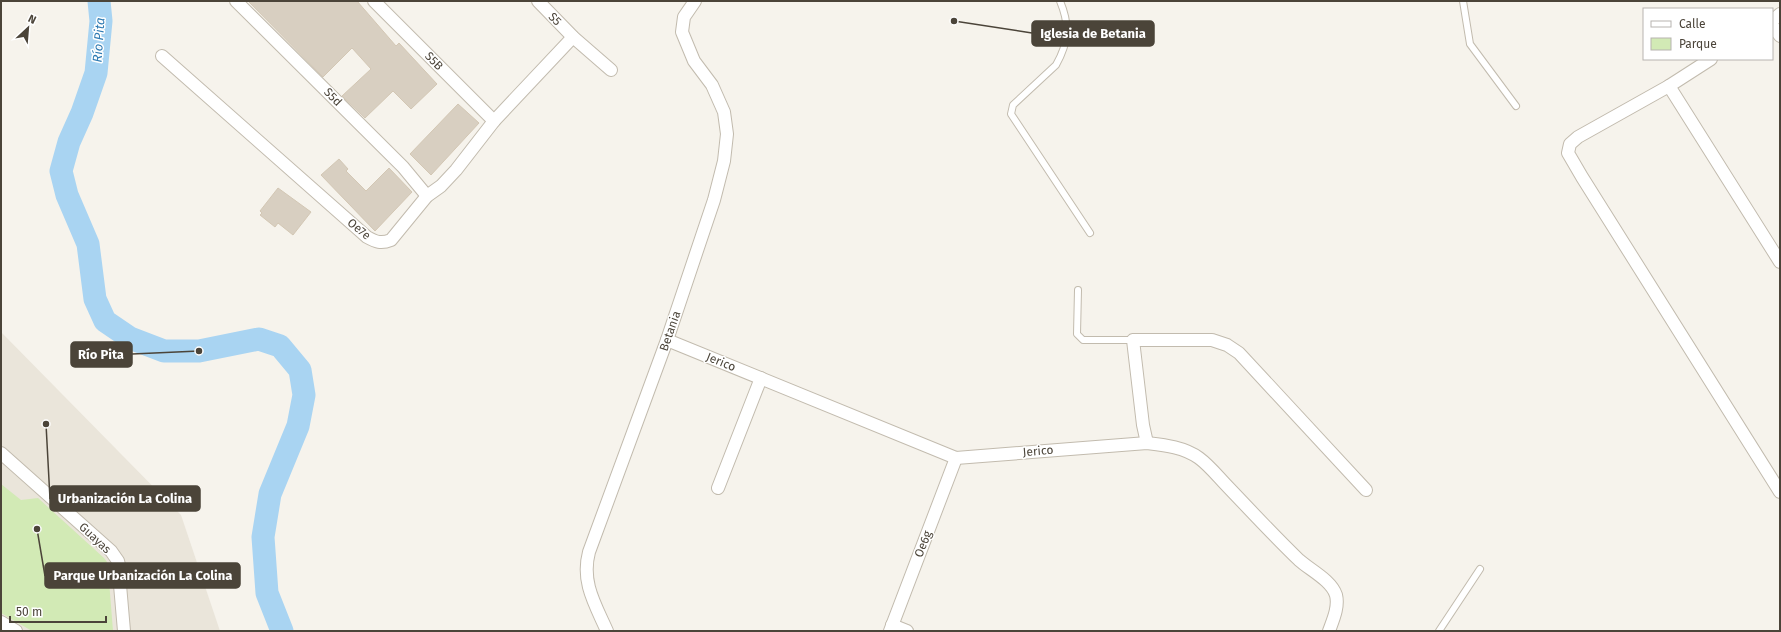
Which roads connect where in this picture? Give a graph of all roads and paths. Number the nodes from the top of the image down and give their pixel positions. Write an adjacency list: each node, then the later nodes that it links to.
1 (236, 1): 16 (street, S5d)
2 (374, 1): 15 (street, S5B)
3 (538, 1): 9 (street, S5)
4 (696, 1): 20 (street, Betania)
5 (1060, 1): 17 (lane)
6 (1463, 1): 14 (lane)
7 (1773, 26): 8 (street)
8 (1780, 36)
9 (573, 37): 12 (street, S5); 15 (street, Oe7e)
10 (162, 56): 16 (street, Oe7e)
11 (1709, 60): 13 (street)
12 (611, 70)
13 (1668, 86): 18 (street); 28 (street)
14 (1516, 106)
15 (494, 121): 16 (street, Oe7e)
16 (427, 196)
17 (1090, 233)
18 (1780, 262)
19 (1078, 290): 21 (lane)
20 (667, 340): 22 (street, Jerico); 34 (street, Betania)
21 (1133, 340): 23 (street); 27 (street)
22 (761, 378): 25 (street, Jerico); 26 (street)
23 (1146, 443): 25 (street, Jerico); 36 (street, Jerico)
24 (1, 453): 33 (street, Guayas)
25 (956, 458): 31 (street, Oe6g)
26 (718, 488)
27 (1366, 490)
28 (1780, 492)
29 (1480, 569): 37 (lane)
30 (1, 622): 32 (street)
31 (891, 628): 35 (street)
32 (16, 631)
33 (124, 631)
34 (606, 631)
35 (907, 631)
36 (1330, 631)
37 (1439, 631)

